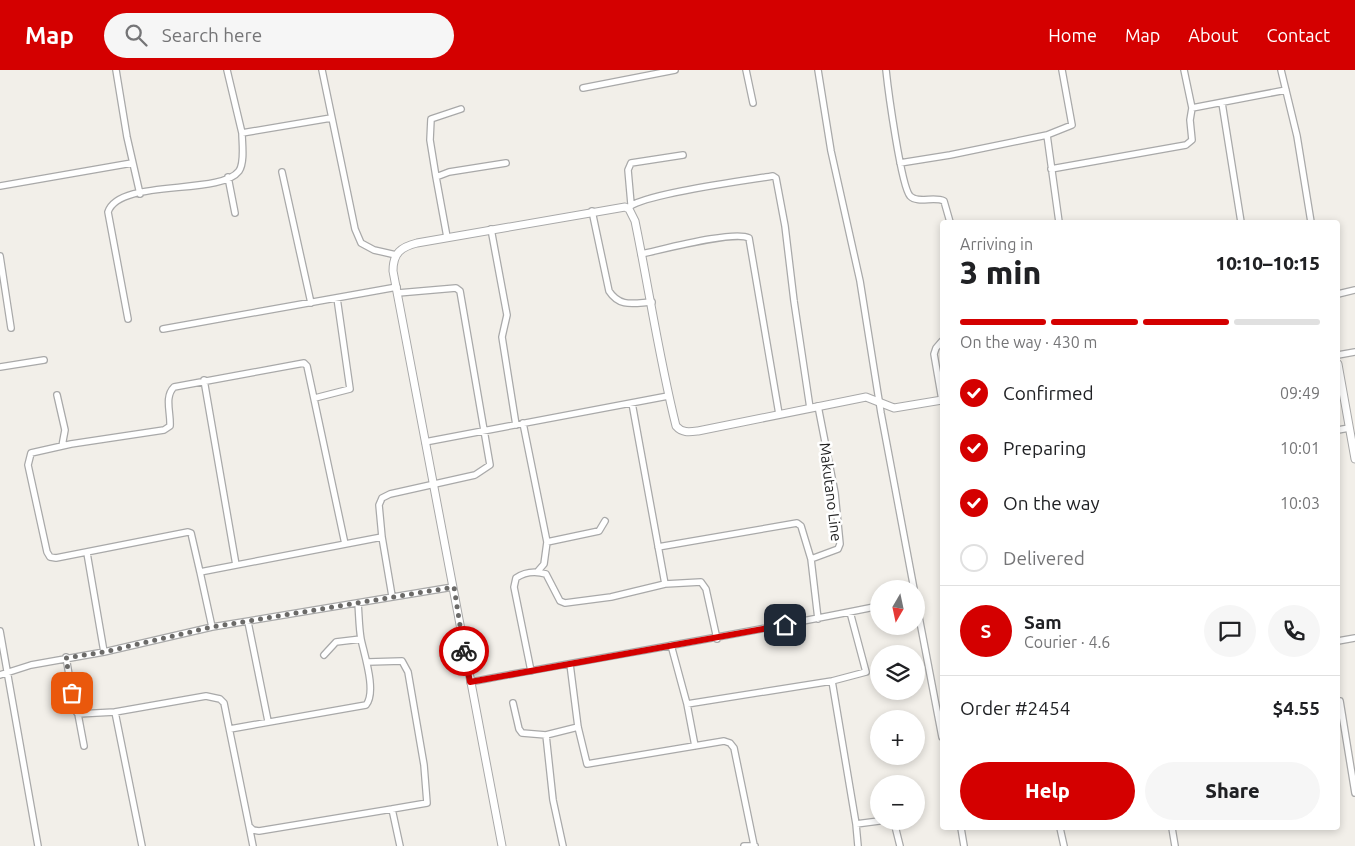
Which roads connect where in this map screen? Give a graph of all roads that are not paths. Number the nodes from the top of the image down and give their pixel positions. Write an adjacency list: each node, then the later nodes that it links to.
1 (116, 70): 22 (street)
2 (227, 70): 18 (street)
3 (322, 70): 17 (street)
4 (675, 70): 11 (street)
5 (746, 70): 13 (street)
6 (818, 70): 63 (street)
7 (886, 70): 23 (street)
8 (1062, 70): 19 (street)
9 (1184, 70): 15 (street)
10 (1281, 70): 12 (street)
11 (583, 88)
12 (1286, 90): 14 (street); 36 (street)
13 (753, 103)
14 (1222, 103): 15 (street); 35 (street)
15 (1192, 108): 24 (street)
16 (461, 109): 26 (street)
17 (331, 118): 18 (street); 40 (street)
18 (242, 133): 27 (street)
19 (1047, 135): 23 (street); 24 (street)
20 (683, 155): 30 (street)
21 (506, 162): 26 (street)
22 (132, 163): 28 (street); 29 (street)
23 (900, 163): 33 (street)
24 (1051, 169): 34 (street)
25 (282, 172): 47 (street)
26 (436, 177): 38 (street)
27 (228, 178): 29 (street); 32 (street)
28 (0, 186)
29 (140, 194): 48 (street)
30 (630, 206): 31 (street); 39 (street); 66 (street)
31 (592, 211): 37 (street); 46 (street)
32 (235, 212)
33 (949, 220)
34 (1059, 220)
35 (1241, 220)
36 (1311, 220)
37 (491, 229): 38 (street); 69 (street)
38 (447, 237): 40 (street)
39 (642, 254): 46 (street); 67 (street)
40 (396, 255): 42 (street)
41 (0, 256): 49 (street)
42 (397, 290): 45 (street); 72 (street); 73 (street)
43 (1355, 290): 44 (street)
44 (1340, 294)
45 (337, 298): 47 (street); 61 (street)
46 (652, 302): 60 (street)
47 (311, 303): 50 (street)
48 (128, 319)
49 (11, 328)
50 (163, 329)
51 (940, 342): 58 (street)
52 (1355, 352): 53 (street)
53 (1340, 355)
54 (44, 360): 55 (street)
55 (0, 367)
56 (1340, 376): 70 (street)
57 (204, 380): 61 (street); 74 (street); 84 (street)
58 (940, 388)
59 (57, 395): 74 (street)
60 (668, 396): 64 (street); 67 (street)
61 (316, 398): 80 (street)
62 (940, 400): 63 (street)
63 (880, 402): 65 (street); 87 (street)
64 (632, 403): 68 (street); 81 (street)
65 (818, 406): 66 (street); 83 (street, Makutano Line)
66 (810, 408): 67 (street)
67 (779, 414)
68 (523, 424): 69 (street); 79 (street)
69 (516, 425): 72 (street)
70 (1349, 428): 71 (street); 75 (street)
71 (1340, 430)
72 (483, 431): 73 (street); 76 (street)
73 (425, 442): 76 (street)
74 (62, 446): 82 (street)
75 (1355, 459)
76 (434, 486): 78 (street); 89 (street)
77 (605, 521): 79 (street)
78 (382, 537): 80 (street); 90 (street)
79 (547, 542): 85 (street)
80 (345, 544): 84 (street)
81 (658, 547): 83 (street); 88 (street)
82 (87, 553): 86 (street); 104 (street)
83 (811, 559): 94 (street)
84 (236, 565): 86 (street)
85 (538, 571): 88 (street); 109 (street)
86 (200, 572): 96 (street)
87 (912, 580)
88 (665, 584): 101 (street)
89 (454, 587): 90 (street); 111 (street)
90 (392, 596): 91 (street)
91 (358, 603): 95 (street); 100 (street)
92 (870, 608): 93 (street)
93 (850, 612): 94 (street); 112 (street)
94 (818, 619): 101 (street)
95 (248, 622): 96 (street); 119 (street)
96 (212, 627): 104 (street)
97 (0, 631): 110 (street)
98 (923, 635): 118 (street)
99 (1355, 638): 102 (street)
100 (361, 639): 105 (street); 107 (street)
101 (717, 639): 103 (street)
102 (1340, 642)
103 (671, 645): 108 (street); 115 (street)
104 (104, 652): 106 (street)
105 (324, 655)
106 (66, 658): 110 (street); 117 (street)
107 (368, 662): 119 (street); 126 (street)
108 (570, 664): 109 (street); 120 (street)
109 (531, 671): 111 (street)
110 (3, 674): 135 (street)
111 (470, 682): 139 (street)
112 (832, 682): 115 (street); 128 (street)
113 (1340, 701): 125 (street)
114 (513, 704): 122 (street)
115 (687, 704): 124 (street)
116 (115, 712): 117 (street); 121 (street); 136 (street)
117 (78, 714): 123 (street)
118 (940, 714)
119 (268, 721): 121 (street)
120 (578, 727): 122 (street); 124 (street)
121 (230, 729): 129 (street)
122 (546, 734): 140 (street)
123 (84, 746)
124 (695, 746): 134 (street)
125 (1355, 793)
126 (392, 809): 129 (street); 138 (street)
127 (870, 822): 128 (street)
128 (856, 824): 142 (street)
129 (249, 826): 137 (street)
130 (896, 830): 143 (street)
131 (961, 830): 144 (street)
132 (1060, 830): 145 (street)
133 (1172, 830): 146 (street)
134 (754, 845): 141 (street)
135 (38, 846)
136 (142, 846)
137 (253, 846)
138 (400, 846)
139 (502, 846)
140 (563, 846)
141 (744, 846)
142 (858, 846)
143 (900, 846)
144 (964, 846)
145 (1064, 846)
146 (1175, 846)

